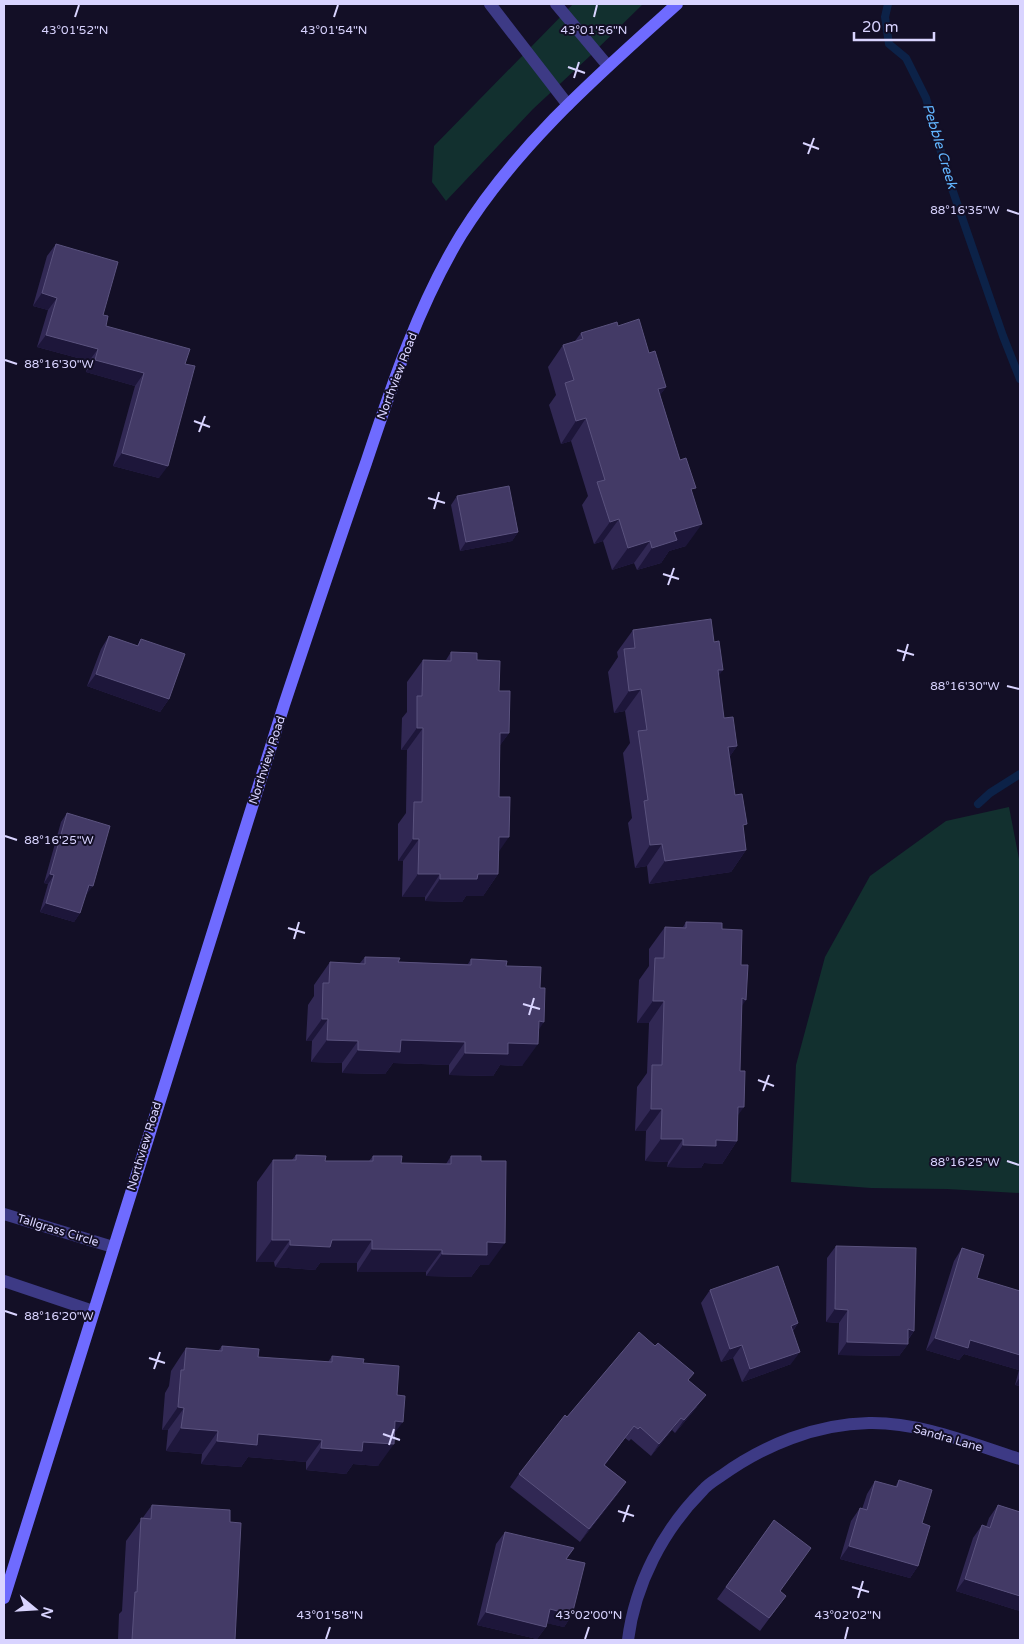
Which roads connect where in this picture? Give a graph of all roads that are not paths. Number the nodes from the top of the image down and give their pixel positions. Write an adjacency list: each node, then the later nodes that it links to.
1 (490, 4): 5 (street)
2 (556, 4): 4 (street)
3 (677, 4): 4 (street, Northview Road)
4 (608, 66): 5 (street, Northview Road)
5 (568, 105): 7 (street, Northview Road)
6 (4, 1214): 7 (street, Tallgrass Circle)
7 (113, 1247): 9 (street, Northview Road)
8 (4, 1281): 9 (street)
9 (93, 1311): 11 (street, Northview Road)
10 (1020, 1459): 12 (street, Sandra Lane)
11 (4, 1598)
12 (628, 1640)

